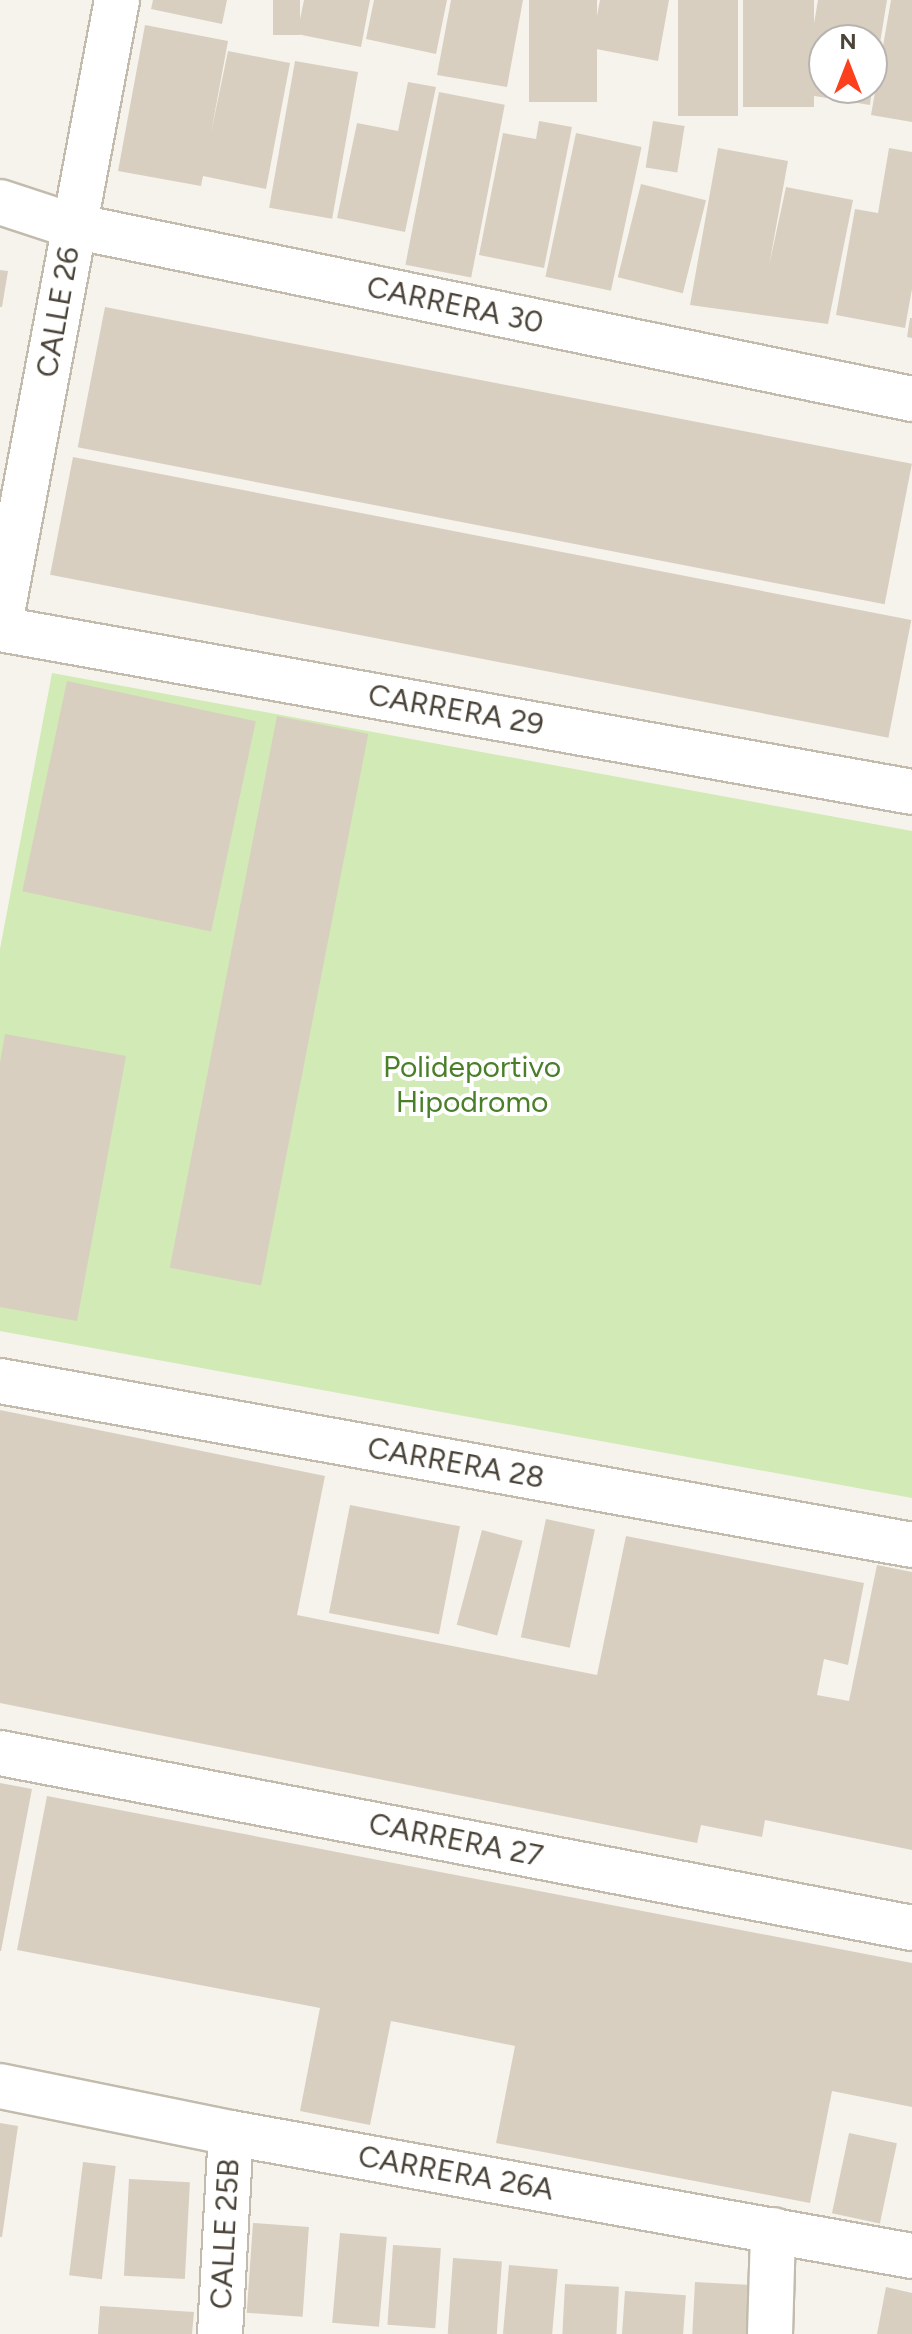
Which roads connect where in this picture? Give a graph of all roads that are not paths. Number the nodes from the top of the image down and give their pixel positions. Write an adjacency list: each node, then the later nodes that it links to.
1 (117, 0): 3 (street, CALLE 26)
2 (0, 202): 3 (street, CARRERA 30)
3 (73, 226): 4 (street, CARRERA 30); 5 (street, CALLE 26)
4 (912, 399)
5 (0, 626): 6 (street, CARRERA 29)
6 (912, 792)
7 (0, 1381): 8 (street, CARRERA 28)
8 (912, 1545)
9 (0, 1753): 10 (street, CARRERA 27)
10 (912, 1928)
11 (0, 2086): 12 (street, CARRERA 26A)
12 (231, 2133): 13 (street, CARRERA 26A); 15 (street, CALLE 25B)
13 (773, 2230): 14 (street, CARRERA 26A); 16 (street)
14 (912, 2256)
15 (220, 2334)
16 (770, 2334)

